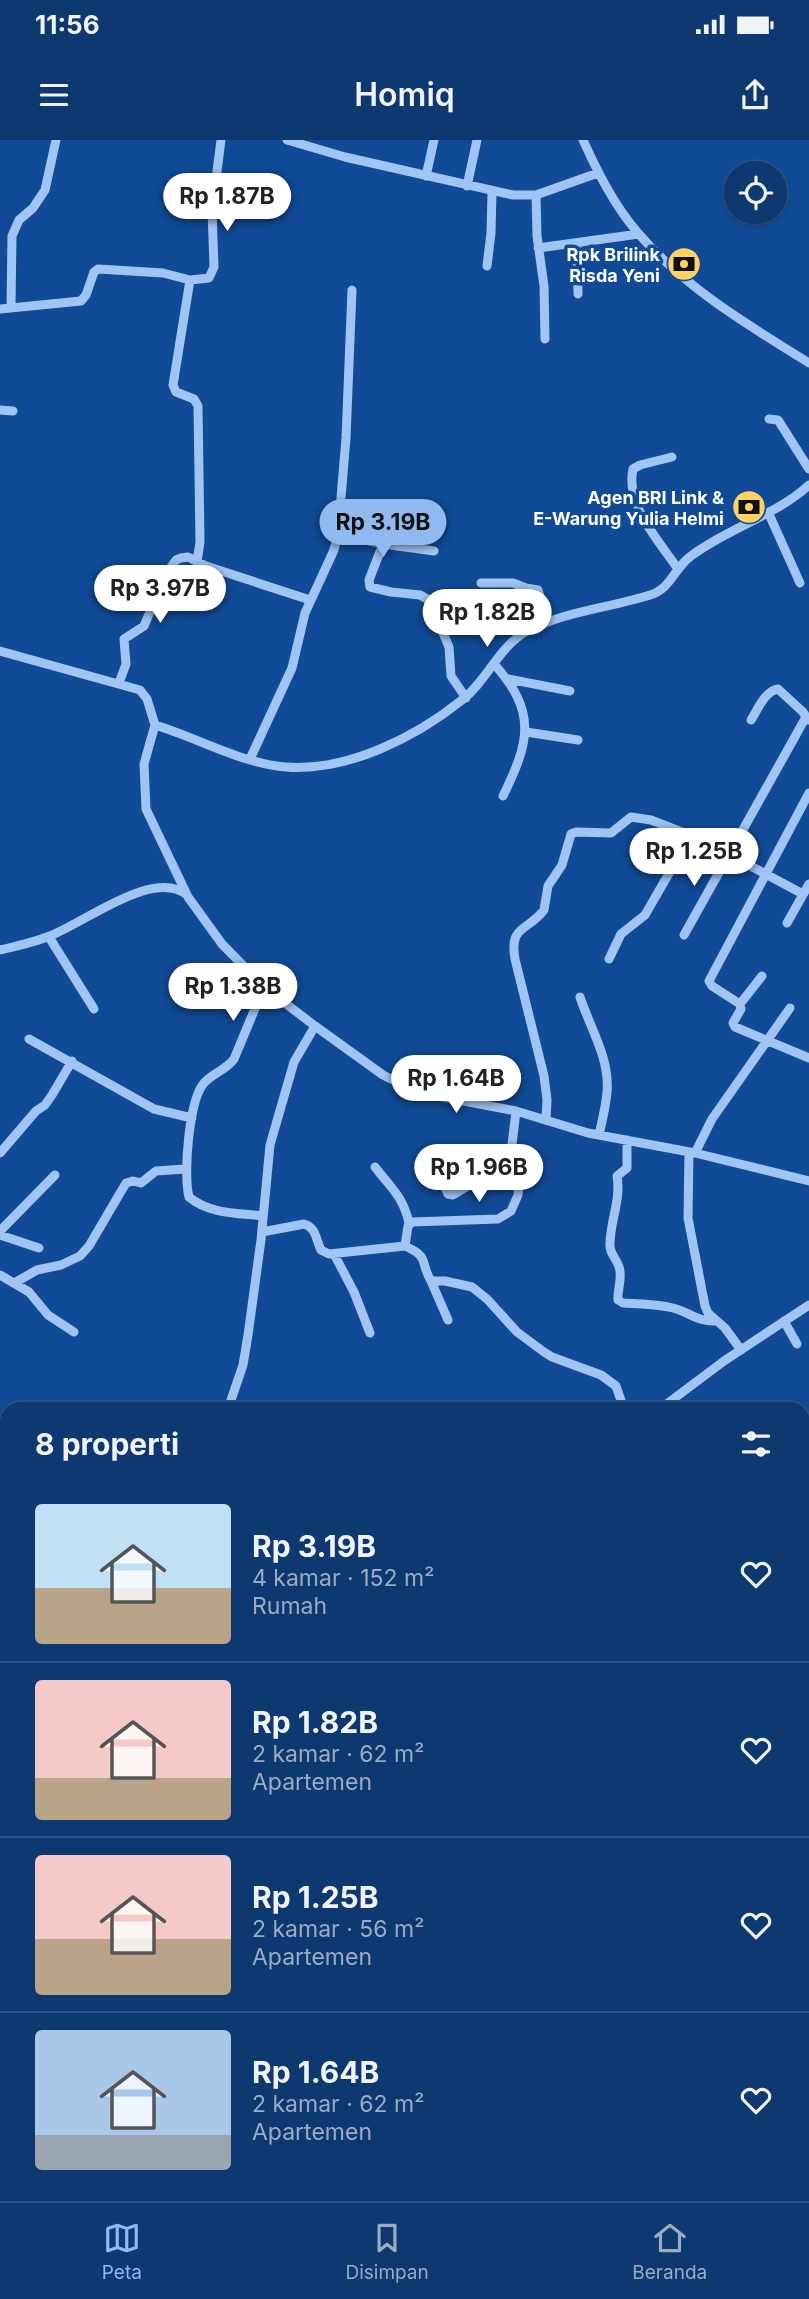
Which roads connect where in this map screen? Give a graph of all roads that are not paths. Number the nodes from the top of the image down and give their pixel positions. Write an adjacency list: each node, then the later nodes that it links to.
1 (56, 140): 14 (street)
2 (222, 140): 18 (street)
3 (287, 140): 7 (street)
4 (434, 140): 9 (street)
5 (477, 140): 10 (street)
6 (583, 140): 8 (street)
7 (314, 144): 9 (street)
8 (598, 173): 12 (street); 13 (street)
9 (426, 176): 10 (street)
10 (467, 186): 11 (street)
11 (492, 192): 12 (street); 17 (street)
12 (536, 195): 16 (street)
13 (639, 234): 15 (street); 24 (street)
14 (5, 241): 21 (street)
15 (577, 243): 16 (street); 20 (street)
16 (538, 248): 23 (street)
17 (487, 266)
18 (190, 280): 21 (street); 35 (street)
19 (352, 289): 32 (street)
20 (578, 294)
21 (11, 306): 22 (street)
22 (0, 309)
23 (545, 340)
24 (809, 363)
25 (0, 410): 26 (street)
26 (13, 411)
27 (769, 419): 29 (street)
28 (672, 457): 36 (street)
29 (809, 469)
30 (809, 485): 31 (street)
31 (768, 512): 36 (street); 38 (street)
32 (338, 534): 33 (street); 39 (street)
33 (383, 544): 34 (street); 46 (street)
34 (434, 551)
35 (197, 562): 39 (street); 44 (street)
36 (678, 569): 40 (street)
37 (481, 583): 40 (street)
38 (800, 583)
39 (310, 600): 52 (street)
40 (547, 622): 42 (street)
41 (0, 651): 44 (street)
42 (494, 664): 43 (street); 46 (street)
43 (508, 679): 45 (street); 50 (street)
44 (119, 683): 49 (street)
45 (570, 691)
46 (466, 698): 52 (street)
47 (807, 719): 48 (street); 56 (street)
48 (751, 720)
49 (155, 726): 52 (street); 60 (street)
50 (526, 732): 51 (street); 54 (street)
51 (578, 740)
52 (250, 759)
53 (809, 793): 57 (street)
54 (503, 796)
55 (690, 837): 56 (street); 65 (street); 79 (street)
56 (729, 856): 57 (street); 62 (street)
57 (764, 875): 59 (street); 69 (street)
58 (809, 884): 59 (street)
59 (803, 894): 61 (street)
60 (188, 897): 63 (street); 67 (street)
61 (788, 923)
62 (684, 934)
63 (49, 937): 64 (street); 71 (street)
64 (0, 950)
65 (609, 960)
66 (762, 976): 69 (street)
67 (264, 986): 72 (street); 78 (street)
68 (580, 997): 80 (street)
69 (740, 1004): 74 (street)
70 (790, 1008): 74 (street)
71 (94, 1009)
72 (315, 1026): 77 (street); 90 (street)
73 (29, 1039): 76 (street)
74 (766, 1041): 75 (street); 84 (street)
75 (809, 1058)
76 (72, 1061): 78 (street); 82 (street)
77 (516, 1111): 79 (street); 83 (street)
78 (192, 1118): 86 (street)
79 (546, 1119): 80 (street)
80 (599, 1135): 81 (street)
81 (627, 1140): 84 (street); 102 (street)
82 (0, 1153)
83 (511, 1153): 89 (street); 91 (street)
84 (692, 1153): 88 (street); 102 (street)
85 (375, 1167): 91 (street)
86 (185, 1169): 90 (street); 99 (street)
87 (55, 1175): 93 (street)
88 (809, 1181)
89 (443, 1184)
90 (263, 1216): 92 (street)
91 (409, 1223): 94 (street)
92 (262, 1232): 96 (street); 108 (street)
93 (0, 1233): 95 (street)
94 (405, 1246): 96 (street); 98 (street)
95 (39, 1248)
96 (334, 1254): 105 (street)
97 (0, 1275): 99 (street)
98 (431, 1281): 101 (street); 109 (street)
99 (16, 1282): 104 (street)
100 (809, 1305): 103 (street)
101 (448, 1320)
102 (715, 1321): 107 (street)
103 (784, 1321): 106 (street); 107 (street)
104 (74, 1332)
105 (370, 1333)
106 (797, 1344)
107 (741, 1350): 110 (street)
108 (230, 1402)
109 (622, 1402)
110 (670, 1402)

